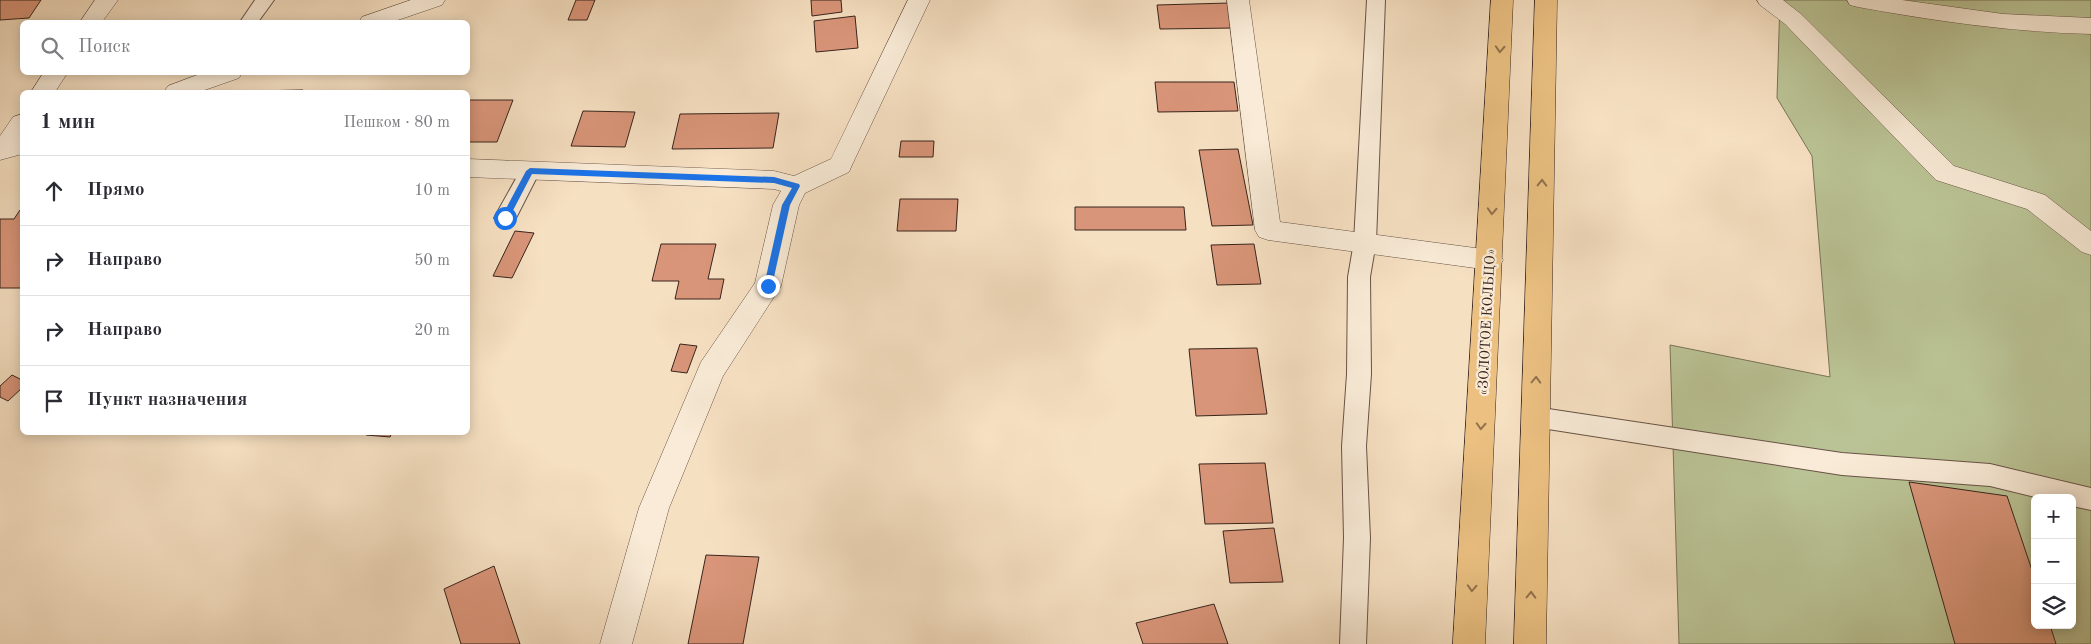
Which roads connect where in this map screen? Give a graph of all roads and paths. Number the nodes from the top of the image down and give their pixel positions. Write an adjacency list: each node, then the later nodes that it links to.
1 (107, 0): 11 (street)
2 (264, 0): 12 (lane)
3 (434, 0): 13 (street)
4 (919, 0): 23 (street)
5 (1238, 0): 25 (street)
6 (1376, 0): 25 (lane)
7 (1502, 0): 27 (highway, «ЗОЛОТОЕ КОЛЬЦО», one-way to 27)
8 (1546, 0): 28 (highway, one-way to 8)
9 (1768, 0): 26 (street)
10 (1858, 0): 14 (street)
11 (92, 20)
12 (250, 20)
13 (376, 20)
14 (2091, 26)
15 (55, 75): 17 (street)
16 (208, 77): 18 (street)
17 (44, 90)
18 (180, 90)
19 (20, 126): 20 (street)
20 (8, 150)
21 (470, 168): 22 (street)
22 (530, 171): 23 (street); 24 (lane)
23 (796, 186): 30 (street)
24 (505, 218)
25 (1365, 242): 27 (street); 31 (lane)
26 (2091, 245)
27 (1490, 260): 32 (highway, «ЗОЛОТОЕ КОЛЬЦО», one-way to 32)
28 (1535, 417): 29 (lane); 33 (highway, one-way to 28)
29 (2091, 499)
30 (616, 644)
31 (1353, 644)
32 (1469, 644)
33 (1530, 644)

